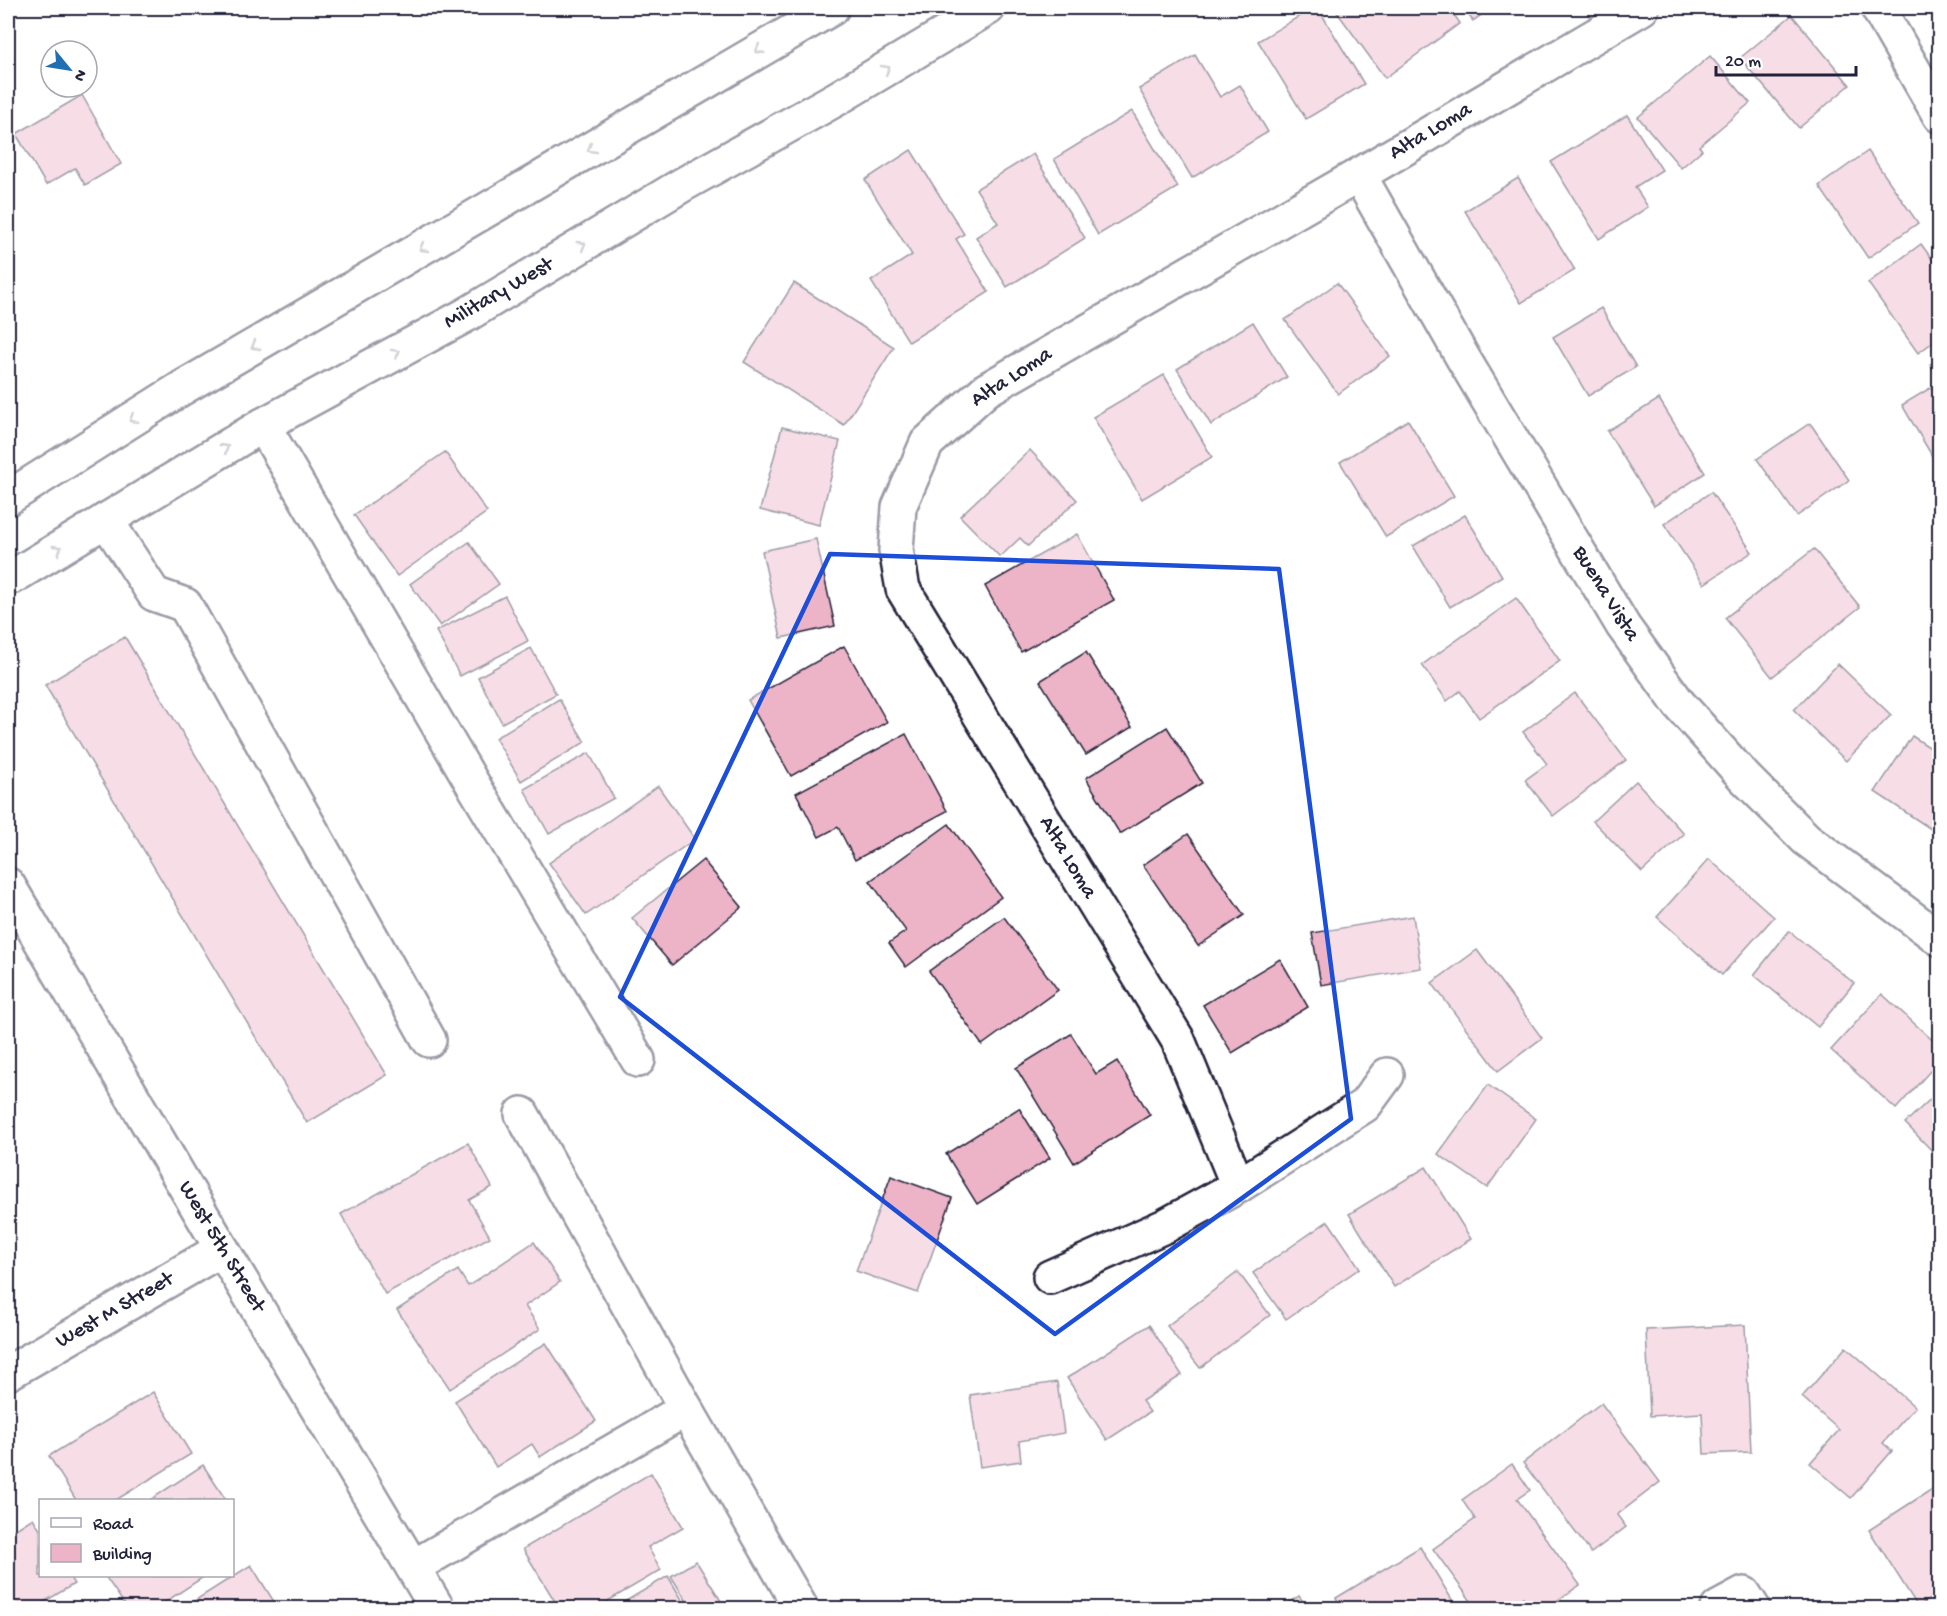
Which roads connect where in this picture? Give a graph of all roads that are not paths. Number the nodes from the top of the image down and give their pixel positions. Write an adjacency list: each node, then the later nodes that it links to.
1 (832, 8): 8 (street, one-way to 8)
2 (988, 8): 7 (street, Military West, one-way to 2)
3 (1641, 8): 6 (street, Alta Loma)
4 (1878, 8): 5 (street)
5 (1940, 116)
6 (1359, 175): 12 (street, Buena Vista); 17 (street, Alta Loma)
7 (263, 425): 9 (street, Military West, one-way to 7); 14 (street)
8 (8, 498)
9 (106, 520): 10 (street, Military West, one-way to 9); 13 (street)
10 (8, 578)
11 (8, 885): 18 (street, West 5th Street)
12 (1940, 939)
13 (429, 1040)
14 (638, 1060)
15 (1387, 1075): 17 (street)
16 (522, 1114): 21 (street)
17 (1238, 1186): 19 (street)
18 (222, 1249): 20 (street, West M Street); 22 (street, West 5th Street)
19 (1050, 1277)
20 (8, 1373)
21 (686, 1409): 22 (street); 24 (street)
22 (413, 1567): 23 (street, West 5th Street)
23 (437, 1608)
24 (801, 1608)
25 (1718, 1608): 26 (street)
26 (1753, 1608)

